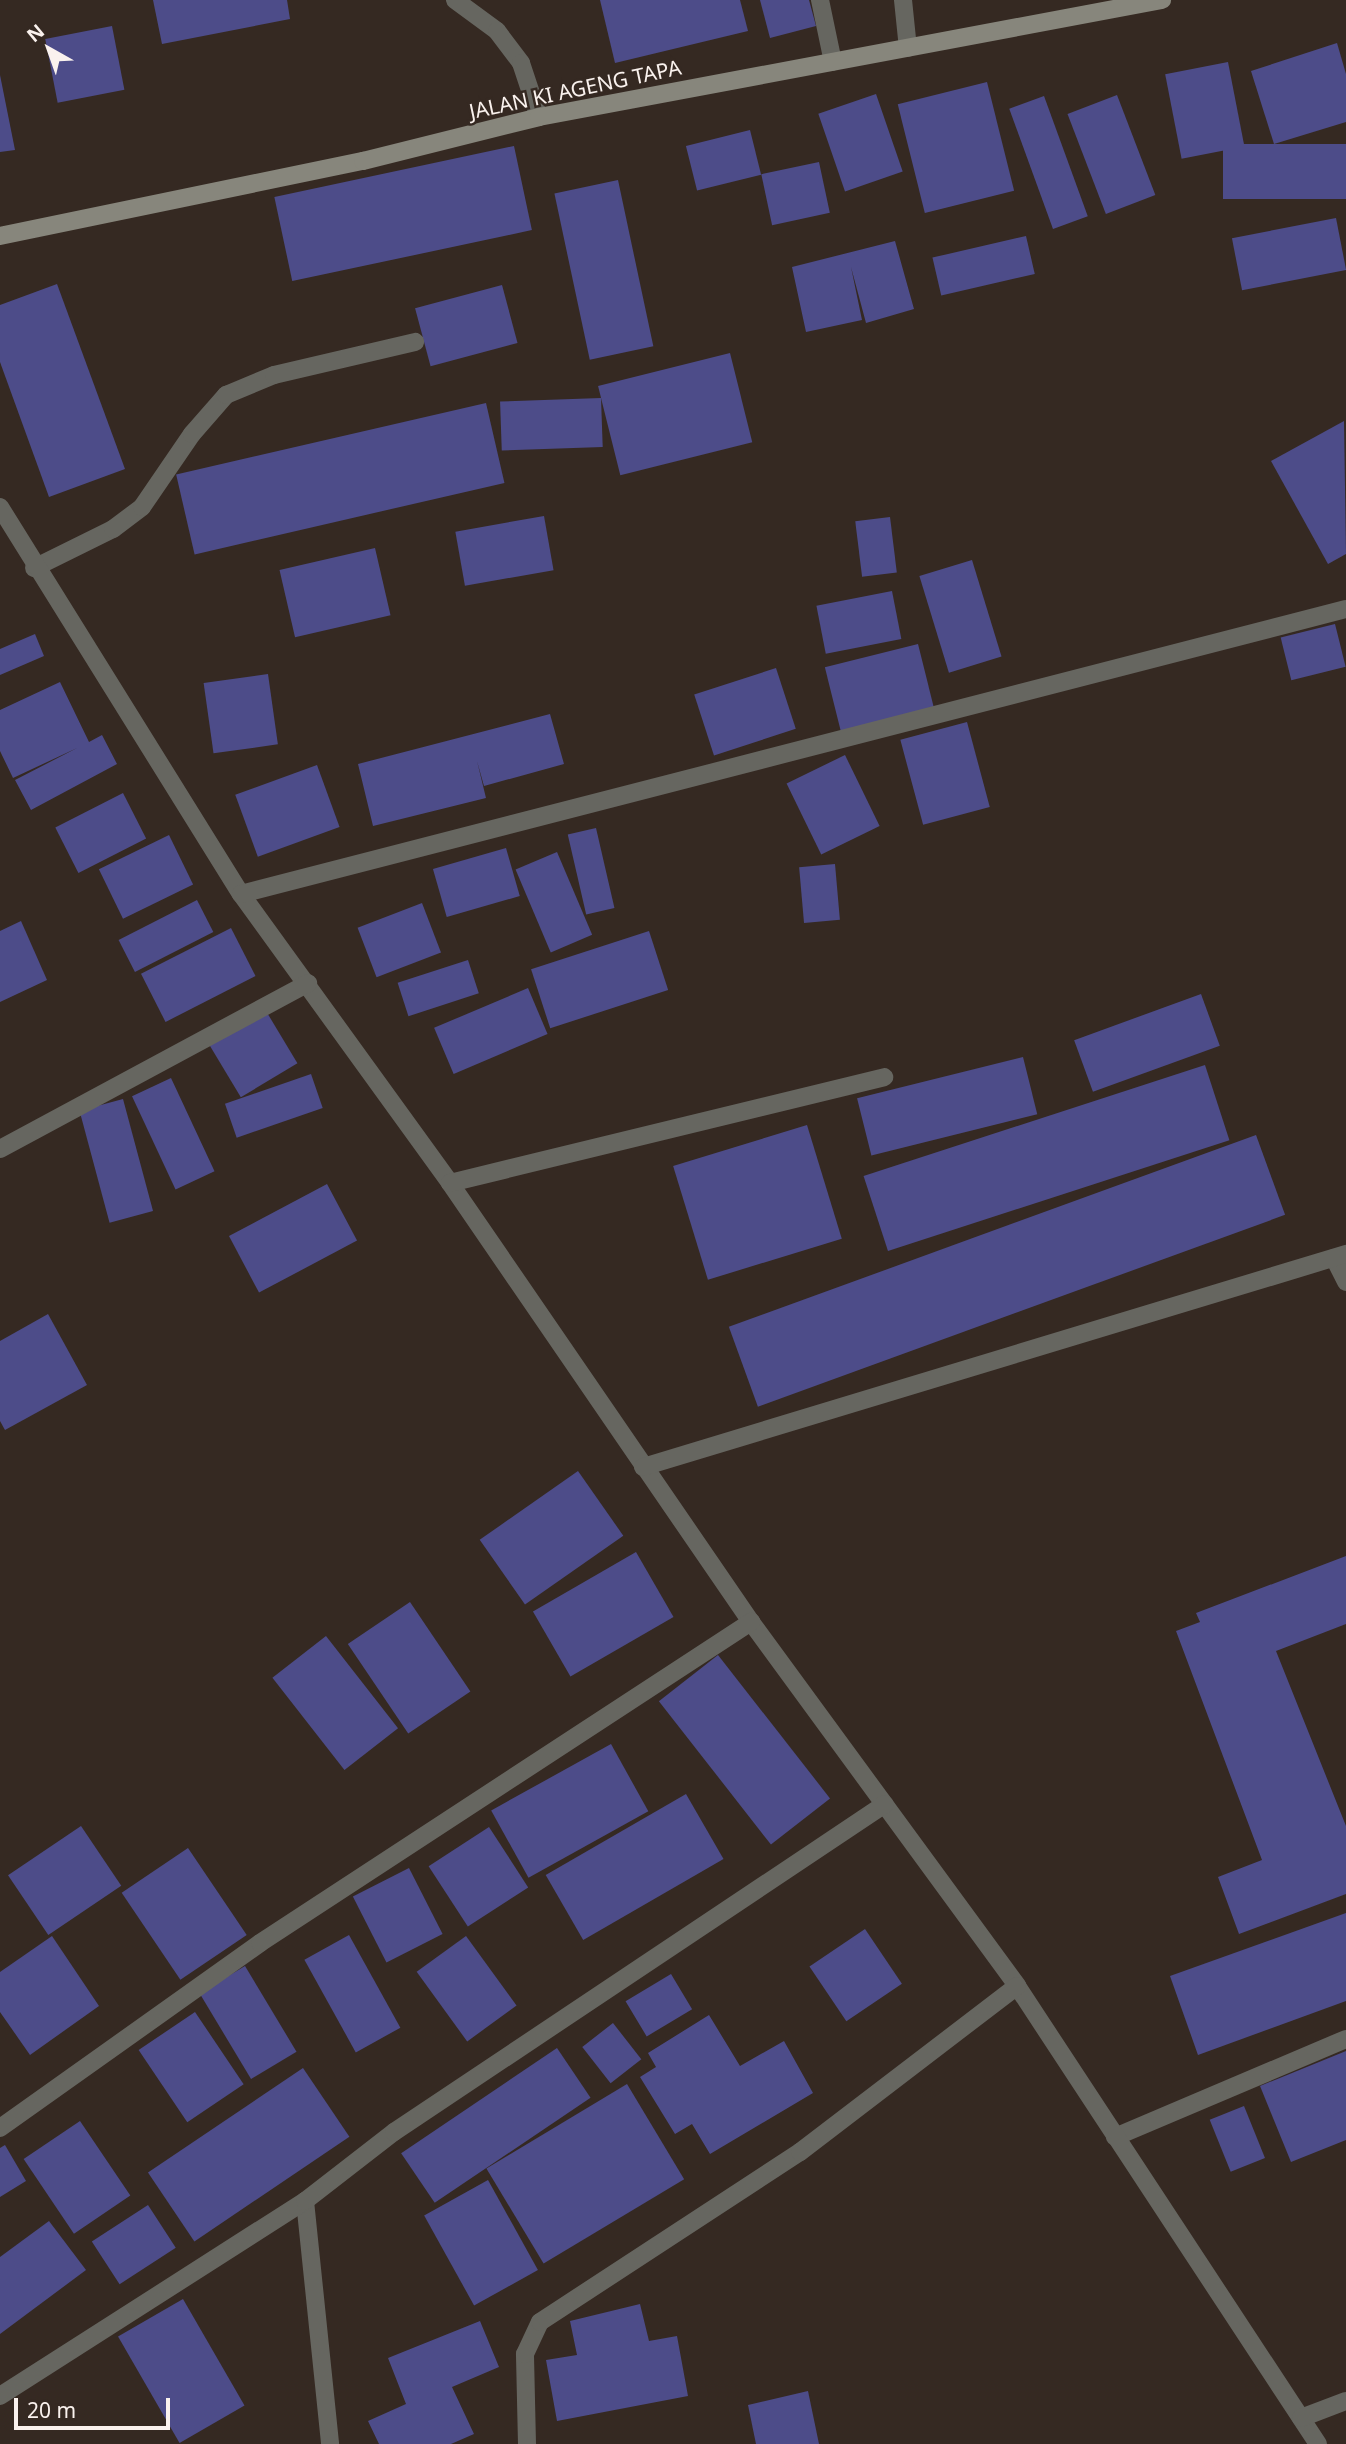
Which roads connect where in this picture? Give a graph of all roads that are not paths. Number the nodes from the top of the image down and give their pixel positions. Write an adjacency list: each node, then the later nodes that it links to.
1 (455, 0): 7 (street)
2 (820, 0): 6 (street)
3 (903, 0): 5 (street)
4 (1162, 0): 5 (street, JALAN KI AGENG TAPA)
5 (908, 48): 6 (street, JALAN KI AGENG TAPA)
6 (833, 62): 7 (street, JALAN KI AGENG TAPA)
7 (539, 117): 8 (street, JALAN KI AGENG TAPA)
8 (0, 236)
9 (415, 342): 11 (street)
10 (0, 507): 11 (street)
11 (34, 568): 13 (street)
12 (1346, 610): 13 (street)
13 (241, 894): 14 (street)
14 (308, 983): 16 (street); 17 (street)
15 (884, 1077): 17 (street)
16 (0, 1149)
17 (450, 1183): 20 (street)
18 (1340, 1256): 19 (street); 20 (street)
19 (1346, 1282)
20 (643, 1467): 21 (street)
21 (751, 1622): 22 (street); 25 (street)
22 (885, 1804): 23 (street); 27 (street)
23 (1017, 1986): 26 (street); 32 (street)
24 (1346, 2039): 26 (street)
25 (0, 2127)
26 (1115, 2137): 30 (street)
27 (305, 2201): 28 (street); 31 (street)
28 (0, 2396)
29 (1346, 2401): 30 (street)
30 (1301, 2418): 33 (street)
31 (330, 2444)
32 (527, 2444)
33 (1318, 2444)

